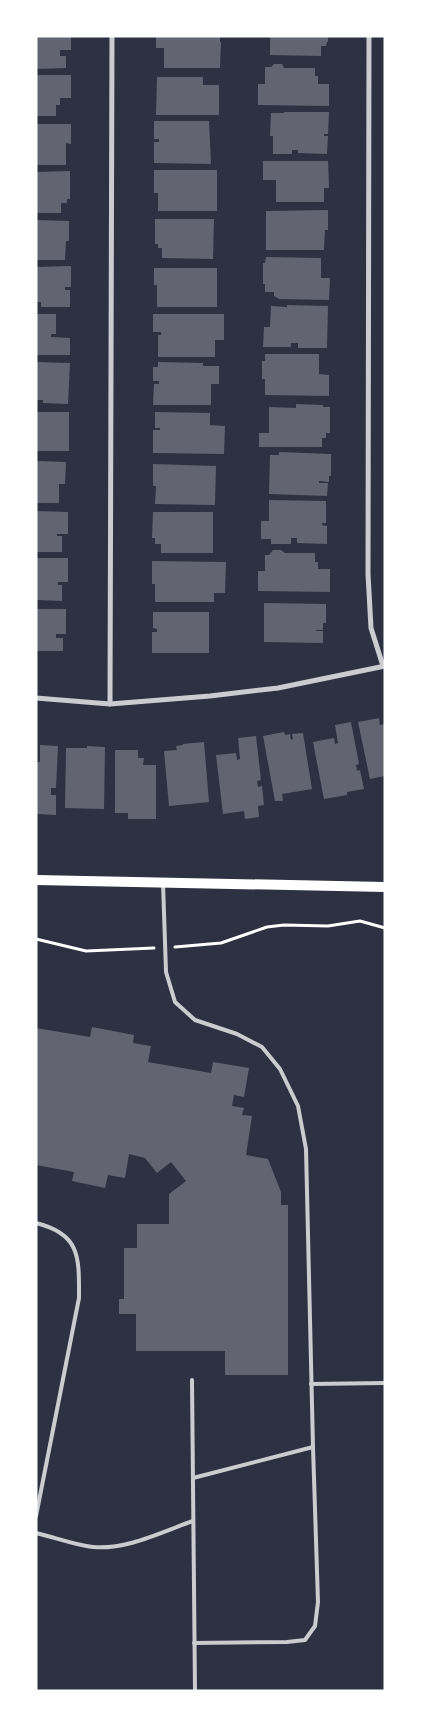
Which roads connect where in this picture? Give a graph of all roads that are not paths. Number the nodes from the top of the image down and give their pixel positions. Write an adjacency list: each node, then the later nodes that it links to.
1 (112, 36): 5 (street)
2 (370, 36): 3 (street)
3 (384, 666): 5 (street)
4 (36, 698): 5 (street)
5 (110, 704)
6 (36, 880): 7 (main road)
7 (163, 883): 8 (main road); 12 (lane)
8 (385, 886)
9 (36, 1223): 15 (lane)
10 (192, 1380): 14 (lane)
11 (385, 1383): 12 (lane)
12 (311, 1384): 13 (lane)
13 (313, 1447): 14 (lane); 18 (lane)
14 (193, 1478): 16 (lane)
15 (36, 1516)
16 (193, 1521): 17 (lane); 18 (lane)
17 (36, 1533)
18 (194, 1643): 19 (lane)
19 (195, 1691)

